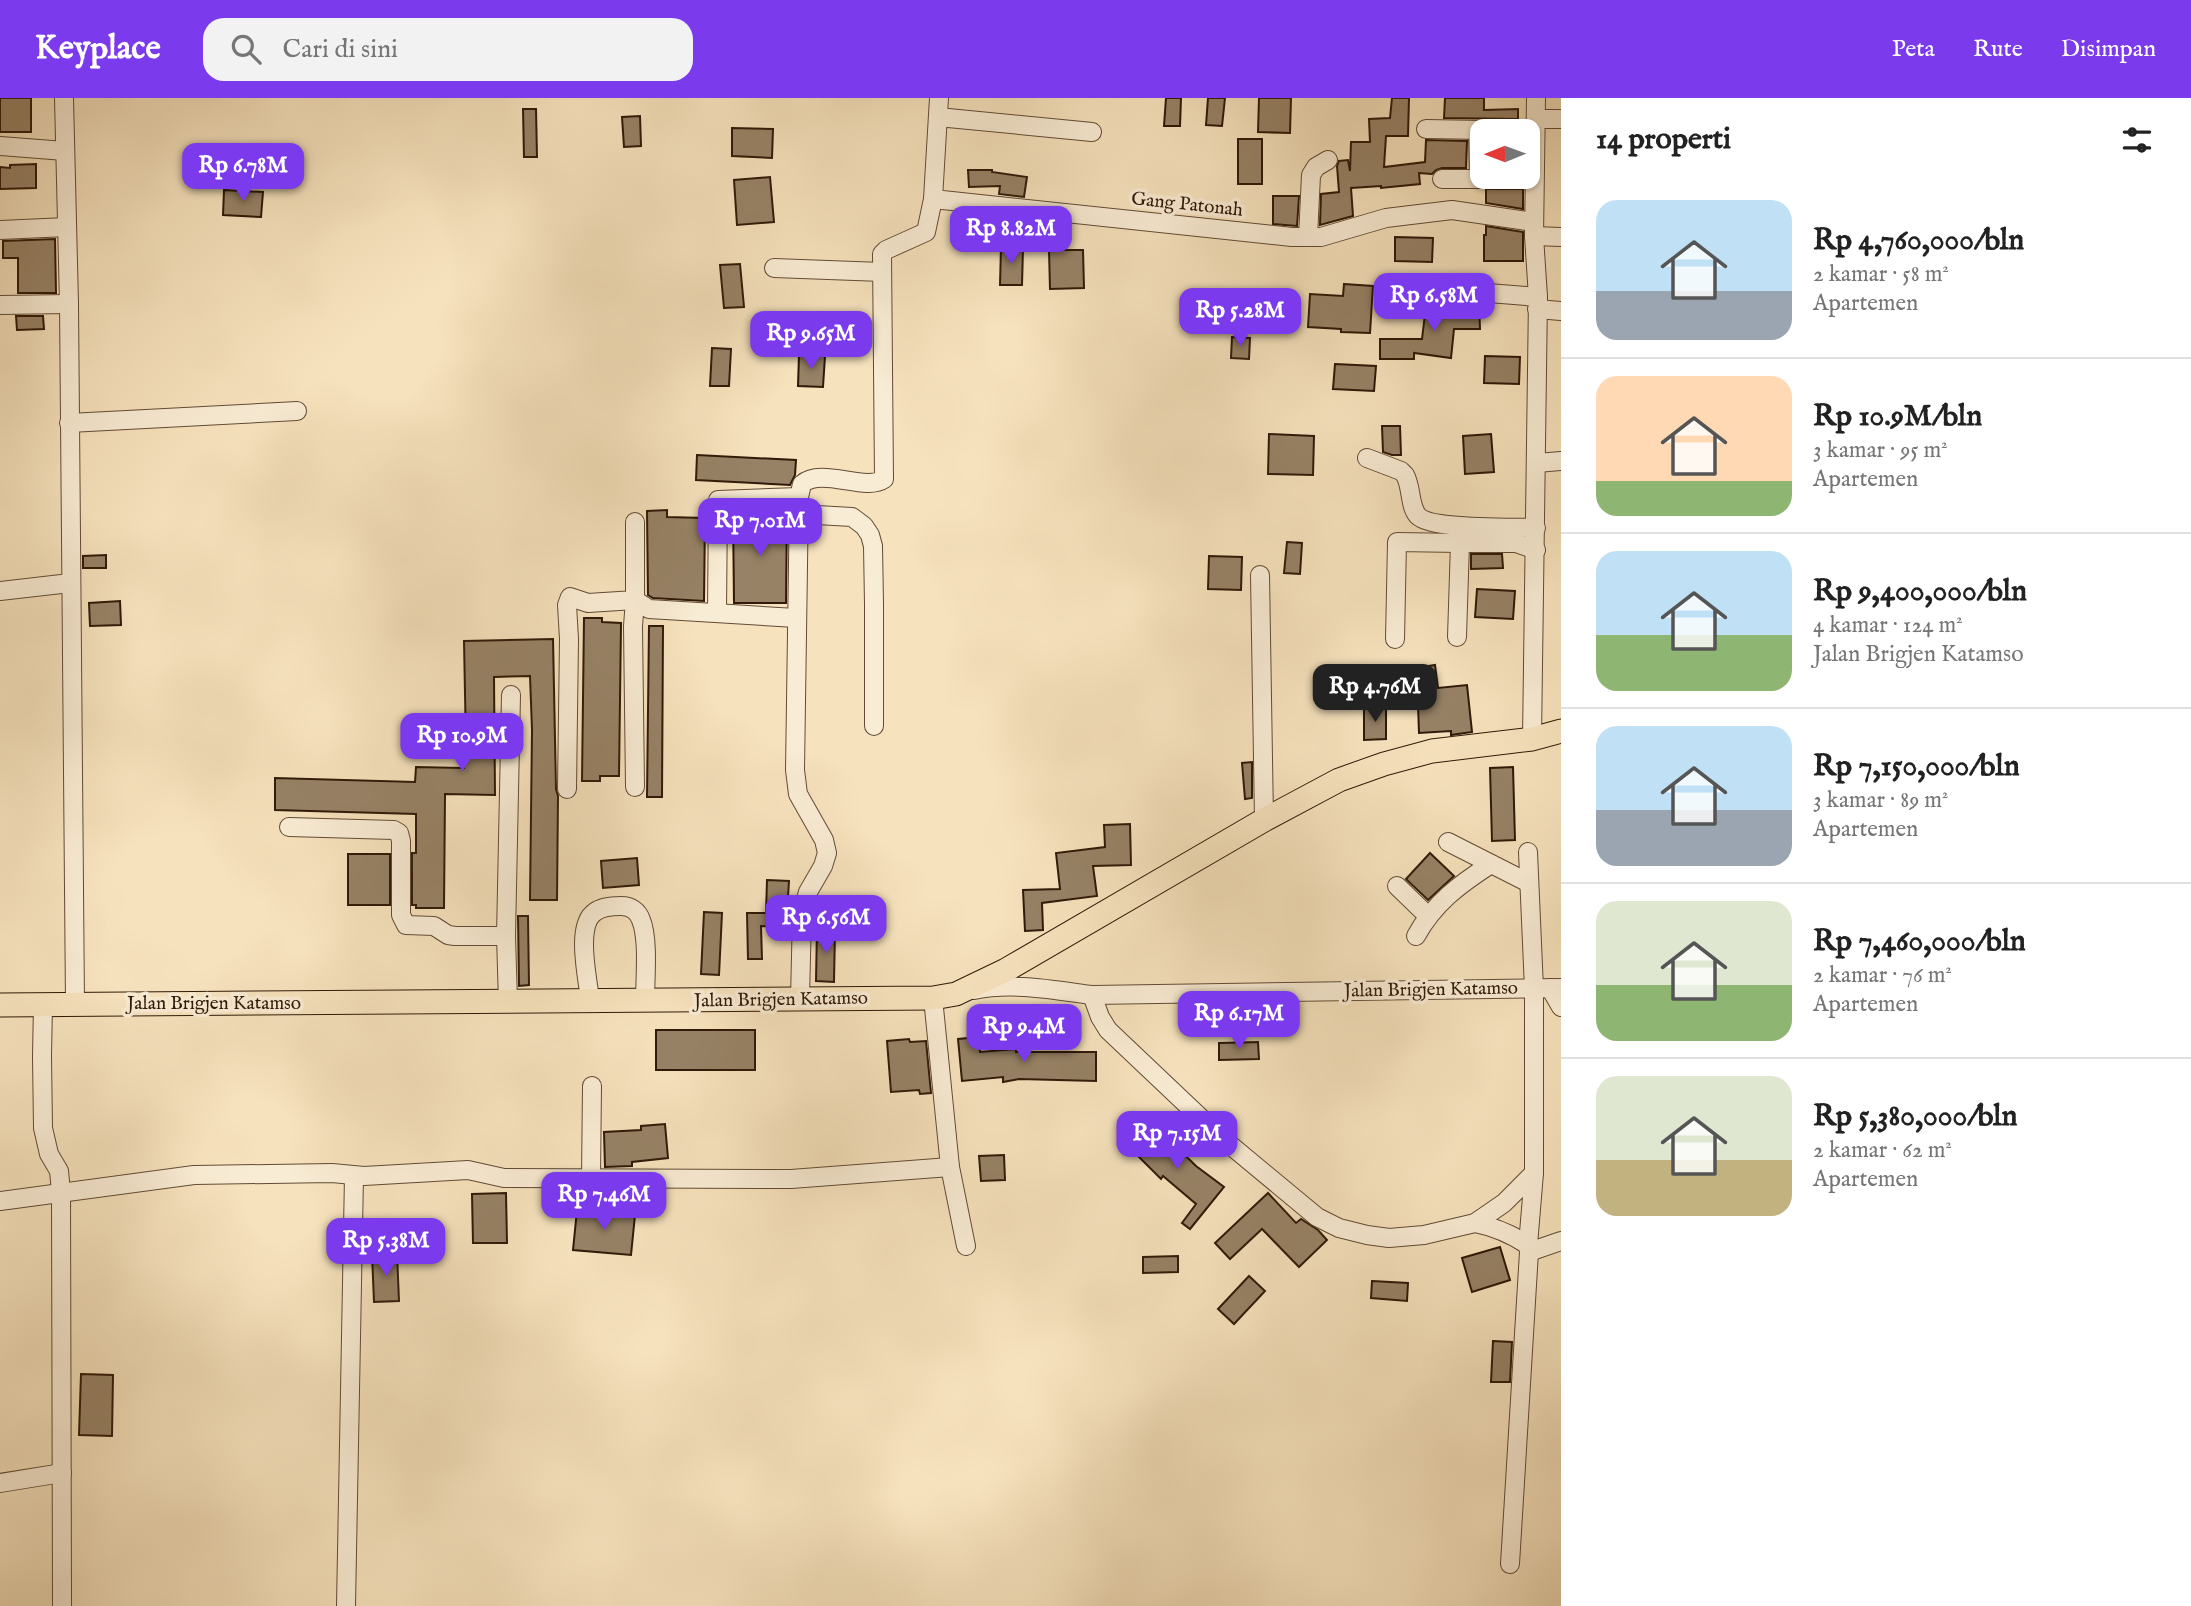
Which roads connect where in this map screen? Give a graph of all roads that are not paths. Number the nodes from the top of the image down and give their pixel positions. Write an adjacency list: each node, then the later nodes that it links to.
1 (64, 98): 12 (street)
2 (939, 98): 4 (street)
3 (1536, 98): 5 (street)
4 (938, 117): 10 (street); 17 (street)
5 (1536, 119)
6 (1561, 119): 7 (street)
7 (1540, 124)
8 (1426, 130): 9 (street)
9 (1470, 130)
10 (1092, 132)
11 (0, 146): 12 (street)
12 (65, 151): 18 (street)
13 (1328, 160): 21 (street)
14 (1443, 179): 15 (street)
15 (1470, 179)
16 (1535, 189): 19 (street)
17 (933, 199): 21 (street, Gang Patonah); 24 (street)
18 (67, 227): 20 (street); 27 (street)
19 (1534, 229): 21 (street, Gang Patonah); 22 (street, Gang Patonah); 26 (street)
20 (0, 230)
21 (1308, 237)
22 (1561, 237)
23 (774, 268): 24 (street)
24 (882, 272): 35 (street)
25 (1414, 287): 26 (street)
26 (1537, 303): 29 (street); 34 (street)
27 (69, 304): 28 (street); 31 (street)
28 (0, 305)
29 (1561, 311)
30 (297, 411): 31 (street)
31 (69, 423): 41 (street)
32 (1367, 458): 37 (street)
33 (1561, 461): 34 (street)
34 (1536, 463): 37 (street)
35 (799, 506): 44 (street); 45 (street); 49 (street)
36 (635, 522): 43 (street)
37 (1536, 528): 39 (street)
38 (1460, 543): 39 (street); 46 (street); 47 (street)
39 (1536, 550): 51 (street)
40 (1260, 575): 54 (street)
41 (70, 583): 42 (street); 74 (street)
42 (0, 592)
43 (635, 600): 44 (street); 52 (street); 53 (street)
44 (716, 613): 45 (street)
45 (796, 618): 68 (street)
46 (1457, 637)
47 (1395, 639)
48 (511, 695): 62 (street)
49 (874, 726)
50 (1561, 731): 51 (main road)
51 (1532, 739): 54 (main road)
52 (635, 788)
53 (567, 789)
54 (1264, 820): 65 (main road)
55 (289, 827): 62 (street)
56 (1448, 842): 58 (street)
57 (1528, 852): 59 (street)
58 (1492, 864): 59 (street); 61 (street)
59 (1529, 883): 64 (street)
60 (1397, 886): 61 (street)
61 (1428, 916): 63 (street)
62 (506, 936): 71 (street)
63 (1416, 936)
64 (1548, 988): 66 (street, Jalan Brigjen Katamso); 75 (street); 78 (street)
65 (956, 994): 66 (street, Jalan Brigjen Katamso); 67 (main road, Jalan Brigjen Katamso)
66 (1092, 995): 83 (street)
67 (933, 998): 68 (main road, Jalan Brigjen Katamso); 77 (street)
68 (800, 999): 70 (main road, Jalan Brigjen Katamso)
69 (590, 1000): 70 (main road, Jalan Brigjen Katamso); 70 (street); 71 (main road, Jalan Brigjen Katamso)
70 (645, 1001)
71 (508, 1002): 74 (main road, Jalan Brigjen Katamso)
72 (43, 1004): 73 (main road, Jalan Brigjen Katamso); 74 (main road, Jalan Brigjen Katamso); 81 (street)
73 (0, 1005)
74 (75, 1005)
75 (1561, 1007)
76 (593, 1086): 80 (street)
77 (950, 1167): 80 (street); 85 (street)
78 (1534, 1173): 83 (street); 86 (street)
79 (354, 1175): 80 (street); 81 (street); 91 (street)
80 (591, 1178)
81 (61, 1192): 82 (street); 87 (street)
82 (0, 1201)
83 (1475, 1223): 86 (street)
84 (1561, 1241): 86 (street)
85 (966, 1246)
86 (1529, 1249): 89 (street)
87 (62, 1474): 88 (street); 90 (street)
88 (0, 1483)
89 (1510, 1564)
90 (62, 1606)
91 (346, 1606)

